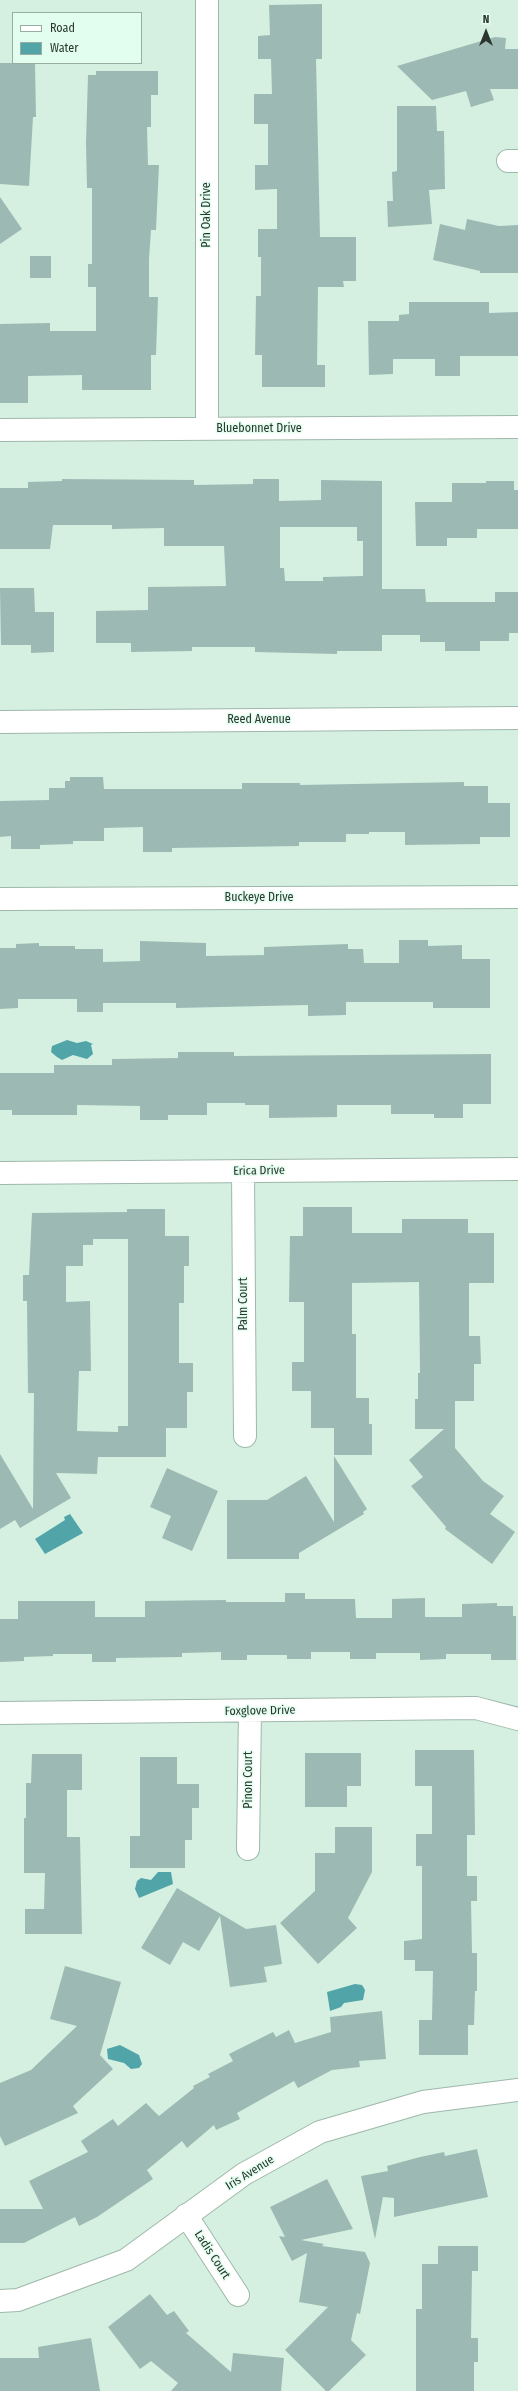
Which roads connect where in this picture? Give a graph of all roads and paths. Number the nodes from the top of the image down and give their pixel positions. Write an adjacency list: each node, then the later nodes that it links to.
1 (206, 0): 3 (street, Pin Oak Drive)
2 (518, 427): 3 (street, Bluebonnet Drive)
3 (207, 429): 4 (street, Bluebonnet Drive)
4 (0, 430)
5 (518, 718): 6 (street, Reed Avenue)
6 (0, 722)
7 (518, 897): 8 (street, Buckeye Drive)
8 (0, 899)
9 (518, 1169): 10 (street, Erica Drive)
10 (243, 1171): 11 (street, Erica Drive); 12 (street, Palm Court)
11 (0, 1173)
12 (245, 1436)
13 (250, 1711): 14 (street, Foxglove Drive); 15 (street, Foxglove Drive); 16 (street, Pinon Court)
14 (0, 1713)
15 (518, 1719)
16 (248, 1849)
17 (518, 2090): 18 (street, Iris Avenue)
18 (186, 2215): 19 (street, Ladis Court); 20 (street, Iris Avenue)
19 (238, 2295)
20 (0, 2300)

